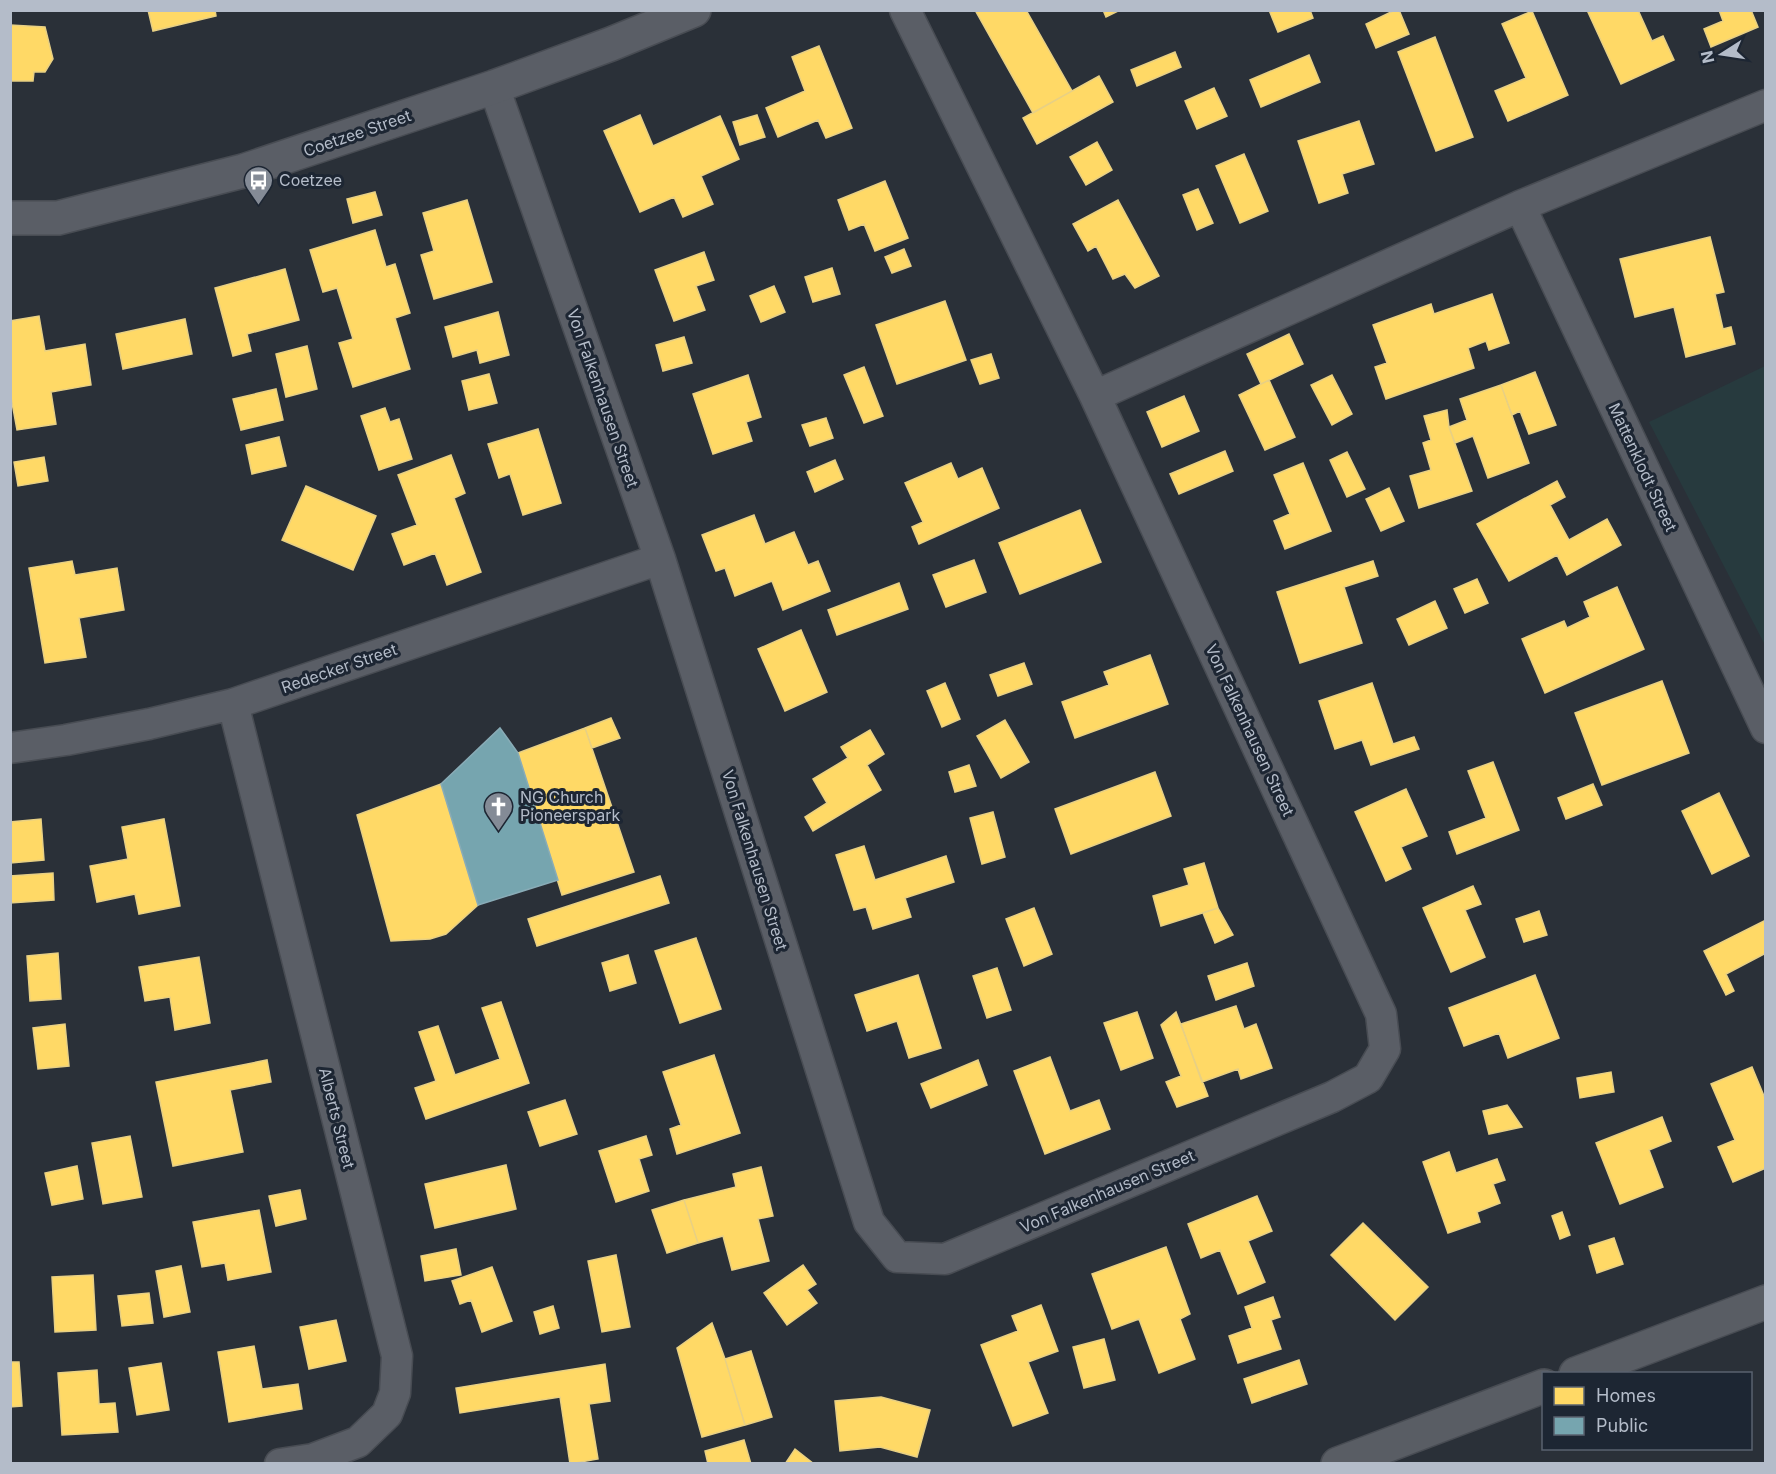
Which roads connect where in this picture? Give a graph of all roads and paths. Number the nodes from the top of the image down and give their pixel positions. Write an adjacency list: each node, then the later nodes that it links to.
1 (694, 10): 3 (street, Coetzee Street)
2 (906, 10): 7 (street, Von Falkenhausen Street)
3 (494, 87): 6 (street, Coetzee Street); 8 (street, Von Falkenhausen Street)
4 (1766, 105): 5 (street)
5 (1520, 206): 7 (street); 10 (street, Mattenklodt Street)
6 (10, 218)
7 (1095, 396): 8 (street, Von Falkenhausen Street)
8 (660, 559): 9 (street, Redecker Street)
9 (233, 704): 11 (street, Redecker Street); 15 (street, Alberts Street)
10 (1766, 729)
11 (10, 748)
12 (1766, 1302): 13 (main road)
13 (1581, 1372)
14 (1542, 1387): 16 (main road)
15 (280, 1464)
16 (1338, 1464)

